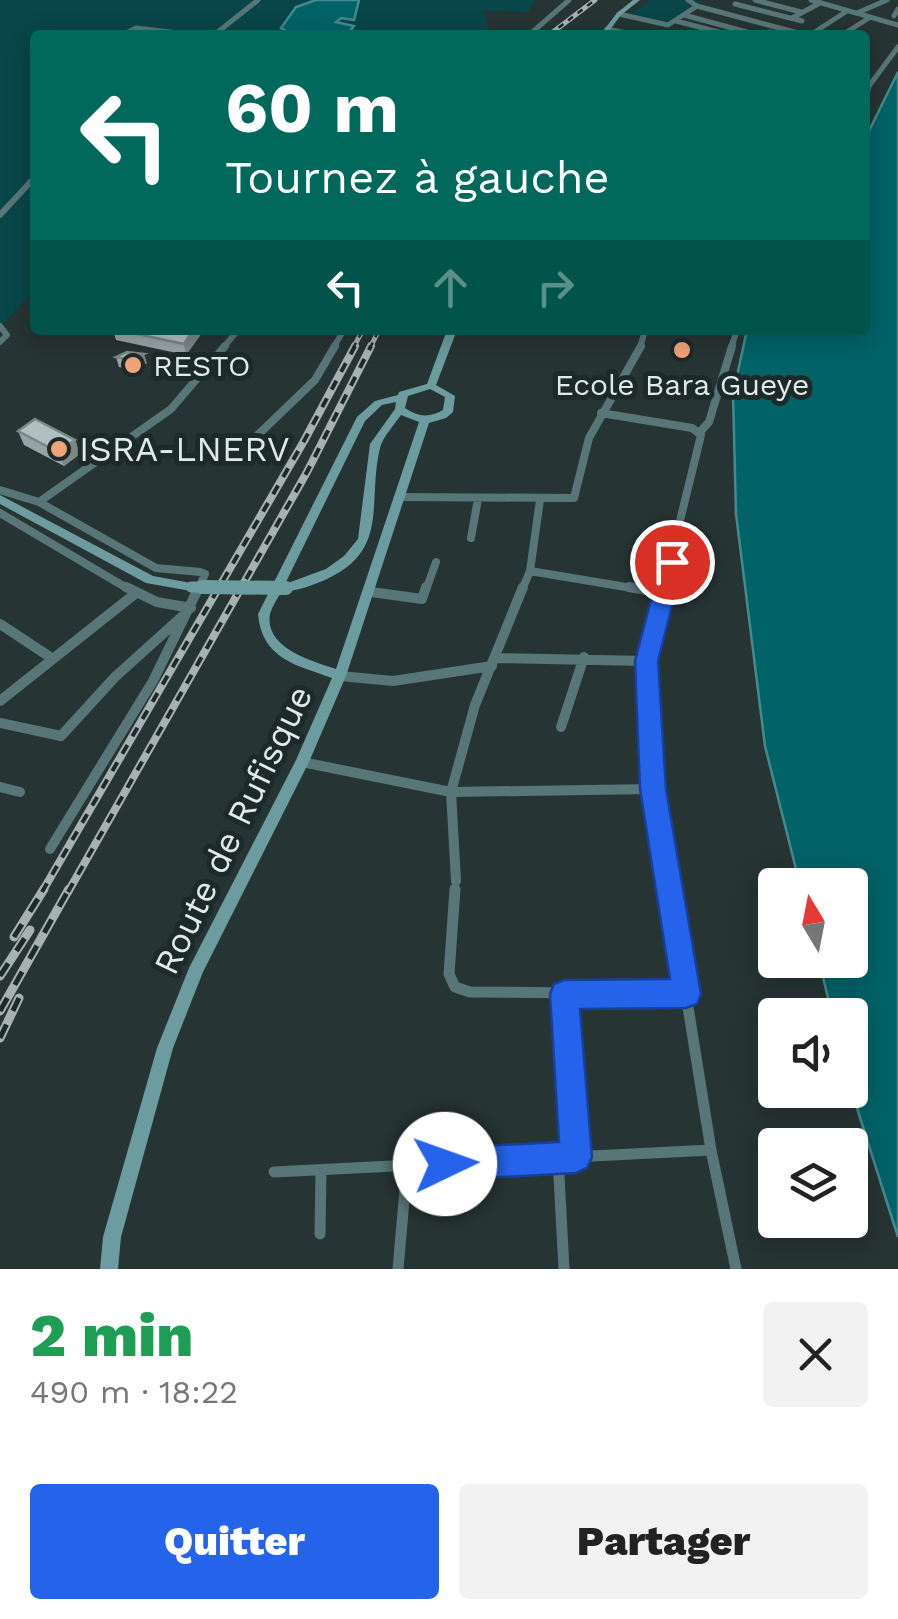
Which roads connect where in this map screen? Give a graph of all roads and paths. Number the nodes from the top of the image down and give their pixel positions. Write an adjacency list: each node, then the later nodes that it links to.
1 (258, 0): 37 (street)
2 (568, 0): 38 (street)
3 (637, 0): 21 (main road)
4 (688, 0): 15 (street)
5 (743, 0): 13 (street)
6 (755, 0): 10 (street)
7 (832, 0): 11 (street)
8 (865, 0): 14 (street)
9 (887, 0): 14 (street)
10 (769, 2): 17 (street); 20 (street)
11 (817, 2): 18 (street); 20 (street)
12 (856, 3): 18 (street)
13 (735, 4): 17 (street); 19 (street)
14 (877, 4): 23 (street)
15 (696, 6): 19 (street); 22 (street)
16 (898, 9): 24 (street)
17 (756, 10): 25 (street); 26 (street)
18 (846, 10): 23 (street); 45 (street)
19 (723, 12): 25 (street); 29 (street)
20 (802, 12): 26 (street)
21 (619, 14): 28 (street); 39 (main road)
22 (684, 14): 28 (street); 29 (street)
23 (856, 14): 27 (street)
24 (894, 16)
25 (744, 18): 34 (street); 35 (street)
26 (791, 18): 30 (street); 35 (street)
27 (868, 18): 31 (street); 46 (street)
28 (676, 21): 33 (street)
29 (710, 21): 33 (street); 34 (street)
30 (802, 21)
31 (889, 23): 32 (street); 36 (street)
32 (898, 25)
33 (702, 27): 40 (street)
34 (731, 27): 41 (street); 42 (street)
35 (778, 27): 43 (street); 44 (street)
36 (877, 28)
37 (220, 30)
38 (534, 30)
39 (607, 30)
40 (709, 30)
41 (725, 30)
42 (745, 30)
43 (772, 30)
44 (789, 30)
45 (816, 30)
46 (850, 30)
47 (898, 47): 48 (street)
48 (870, 86)
49 (30, 182): 50 (street)
50 (0, 214)
51 (0, 326): 57 (street)
52 (234, 335): 69 (street)
53 (341, 335): 63 (street)
54 (450, 335): 58 (main road)
55 (644, 335): 60 (street)
56 (735, 335): 62 (street)
57 (0, 342)
58 (430, 386): 59 (main road); 61 (main road, Route de Rufisque)
59 (398, 410): 61 (main road); 66 (main road, bridge); 83 (main road)
60 (601, 412): 62 (street); 68 (street)
61 (419, 419): 65 (main road, Route de Rufisque)
62 (700, 432): 76 (street)
63 (238, 454)
64 (0, 490): 69 (street)
65 (400, 497): 67 (street); 74 (main road, Route de Rufisque)
66 (0, 498)
67 (478, 499): 68 (street); 71 (street)
68 (540, 500): 73 (street)
69 (39, 502): 77 (street)
70 (0, 514): 75 (street)
71 (471, 538)
72 (436, 562): 74 (street)
73 (530, 571): 76 (street); 82 (street)
74 (371, 592): 83 (main road, Route de Rufisque)
75 (136, 593): 77 (street); 80 (street)
76 (665, 593): 81 (street)
77 (191, 608): 85 (street); 92 (street)
78 (0, 624): 80 (street)
79 (584, 658): 81 (street); 82 (street); 86 (street)
80 (53, 660): 84 (street)
81 (646, 661): 89 (street)
82 (493, 662): 83 (street); 91 (street)
83 (340, 676): 87 (main road, Route de Rufisque)
84 (0, 701)
85 (0, 722)
86 (562, 727)
87 (302, 762): 91 (street); 102 (main road, Route de Rufisque)
88 (0, 787): 90 (street)
89 (653, 789): 91 (street); 94 (street)
90 (20, 792)
91 (451, 792): 93 (street)
92 (50, 850)
93 (564, 994): 94 (street); 96 (street)
94 (686, 994): 95 (street)
95 (712, 1150): 96 (street); 105 (street)
96 (576, 1157): 97 (street)
97 (558, 1158): 98 (street); 104 (street)
98 (407, 1166): 99 (street); 103 (street)
99 (321, 1170): 100 (street); 101 (street)
100 (274, 1172)
101 (320, 1234)
102 (109, 1269)
103 (398, 1269)
104 (564, 1269)
105 (736, 1269)

